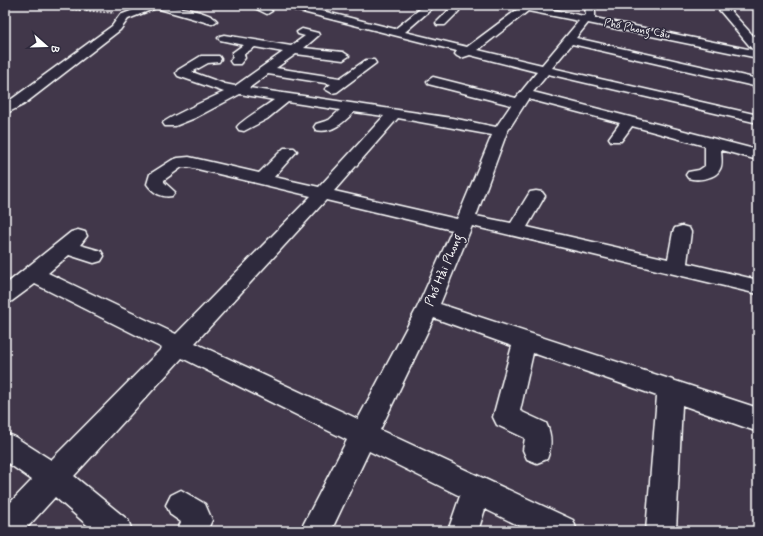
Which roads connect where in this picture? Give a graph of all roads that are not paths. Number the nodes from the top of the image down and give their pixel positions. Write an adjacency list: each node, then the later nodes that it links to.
1 (156, 5): 14 (street); 45 (street)
2 (254, 5): 9 (street)
3 (286, 5): 11 (street)
4 (431, 5): 15 (street)
5 (454, 5): 16 (street)
6 (590, 5): 12 (street)
7 (720, 5): 17 (street)
8 (520, 6): 12 (street, Phố Phong Cầu); 28 (street)
9 (267, 11)
10 (344, 11): 11 (street)
11 (319, 13): 19 (street)
12 (586, 19): 24 (street, Phố Hải Phong); 29 (street, Phố Phong Cầu)
13 (394, 20): 15 (street)
14 (212, 21)
15 (409, 23): 21 (street)
16 (441, 23)
17 (738, 25): 18 (street); 26 (street)
18 (751, 26)
19 (375, 27): 21 (street); 22 (street)
20 (302, 32): 27 (street)
21 (397, 33): 28 (street)
22 (362, 35)
23 (224, 38): 25 (street)
24 (570, 40): 36 (street, Phố Hải Phong); 39 (street)
25 (253, 43): 27 (street); 32 (street)
26 (758, 48)
27 (294, 50): 30 (street); 35 (street)
28 (469, 51): 34 (street); 36 (street)
29 (758, 54)
30 (343, 56)
31 (215, 59): 40 (street)
32 (236, 61)
33 (370, 63): 38 (street)
34 (471, 63)
35 (266, 70): 38 (street); 40 (street)
36 (544, 70): 42 (street, Phố Hải Phong); 47 (street)
37 (433, 81): 42 (street)
38 (342, 82): 43 (street)
39 (758, 83)
40 (236, 91): 41 (street); 49 (street)
41 (285, 97): 43 (street); 50 (street)
42 (522, 99): 48 (street); 52 (street, Phố Hải Phong)
43 (316, 101): 44 (street)
44 (351, 107): 46 (street); 51 (street)
45 (5, 110)
46 (395, 113): 52 (street); 60 (street)
47 (758, 119)
48 (629, 121): 53 (street); 54 (street)
49 (170, 123)
50 (244, 127)
51 (321, 127)
52 (502, 129): 62 (street, Phố Hải Phong)
53 (616, 138)
54 (713, 143): 56 (street); 57 (street)
55 (289, 151): 58 (street)
56 (758, 155)
57 (694, 175)
58 (262, 180): 59 (street); 60 (street)
59 (166, 192)
60 (322, 194): 62 (street); 72 (street)
61 (536, 196): 63 (street)
62 (464, 223): 63 (street); 70 (street, Phố Hải Phong)
63 (516, 230): 66 (street)
64 (682, 232): 66 (street)
65 (94, 256): 67 (street)
66 (676, 268): 68 (street)
67 (33, 275): 69 (street); 72 (street)
68 (758, 287)
69 (5, 296)
70 (428, 308): 71 (street); 75 (street, Phố Hải Phong)
71 (525, 340): 73 (street); 77 (street)
72 (179, 346): 75 (street); 78 (street)
73 (670, 390): 74 (street); 85 (street)
74 (758, 420)
75 (363, 433): 79 (street); 82 (street, Phố Hải Phong)
76 (5, 446): 78 (street)
77 (537, 450)
78 (54, 478): 80 (street); 81 (street)
79 (477, 490): 83 (street); 84 (street)
80 (5, 529)
81 (117, 531)
82 (315, 531)
83 (463, 531)
84 (562, 531)
85 (661, 531)

